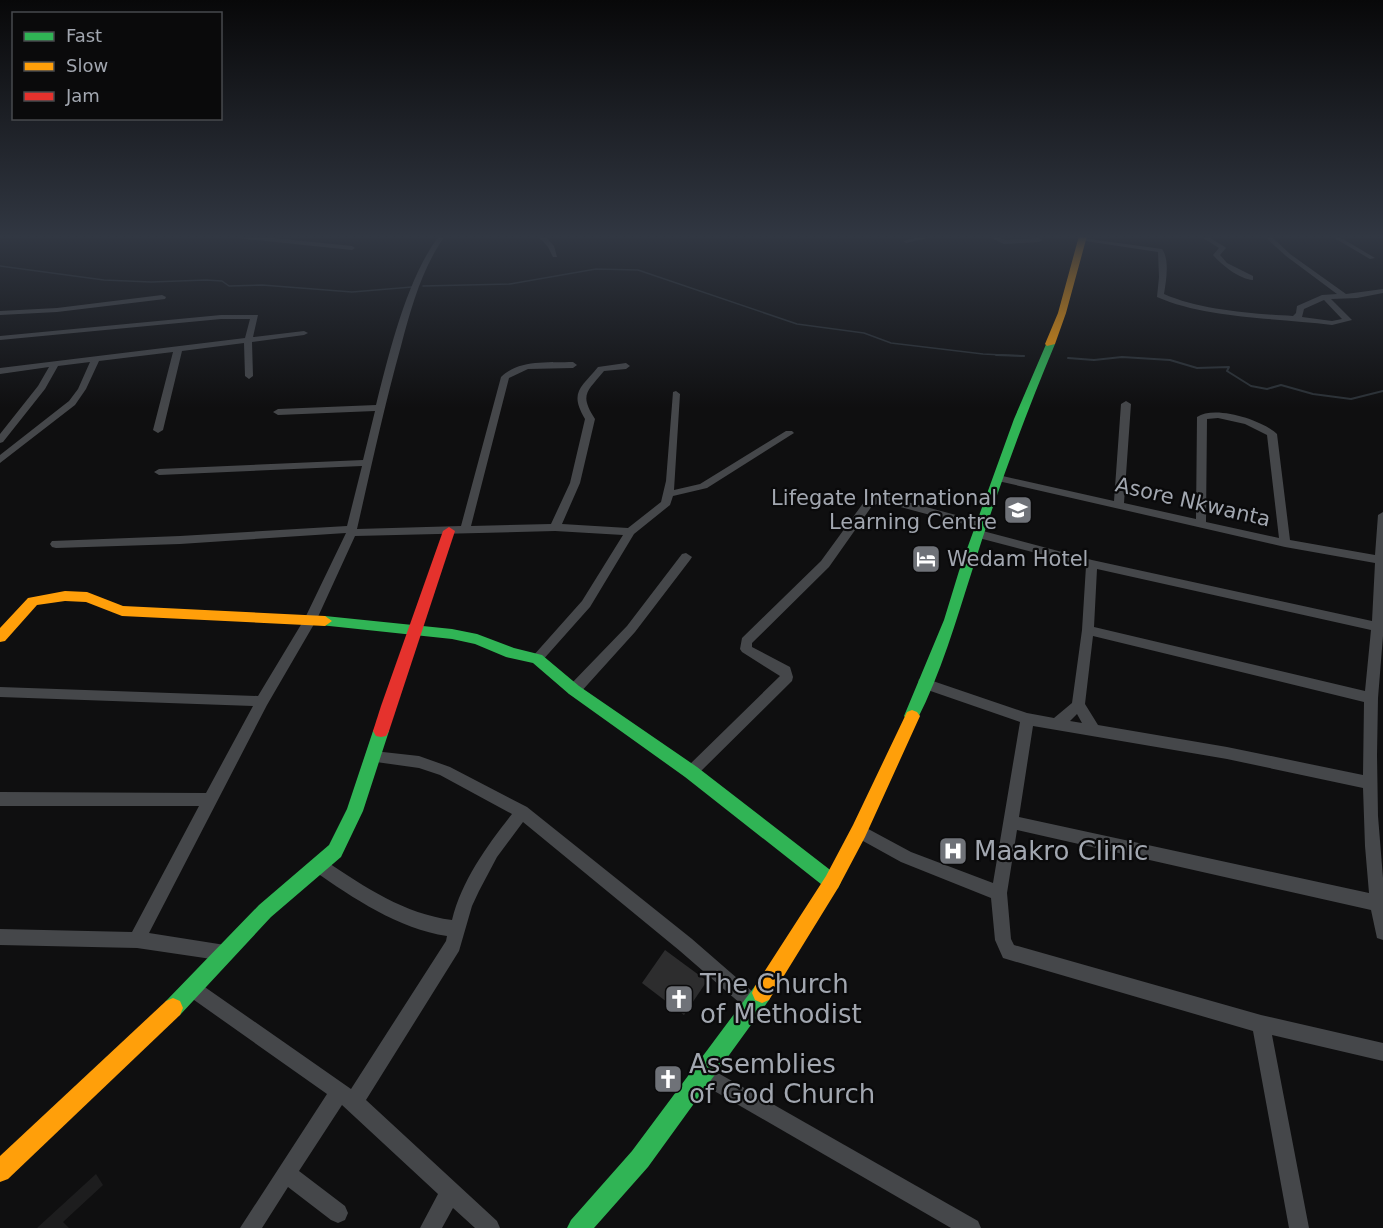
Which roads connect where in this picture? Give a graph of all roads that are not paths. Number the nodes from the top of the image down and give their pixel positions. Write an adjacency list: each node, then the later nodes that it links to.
1 (413, 293): 23 (street)
2 (1067, 293): 31 (street)
3 (1160, 293): 10 (street)
4 (1339, 293): 6 (street)
5 (1371, 293): 6 (street)
6 (1343, 296): 8 (street)
7 (162, 297): 9 (street)
8 (1325, 297): 10 (street); 10 (street)
9 (0, 313)
10 (1295, 318)
11 (304, 333): 13 (street)
12 (0, 338): 13 (street)
13 (248, 341): 14 (street); 20 (street)
14 (178, 349): 15 (street); 25 (street)
15 (96, 359): 16 (street); 28 (street)
16 (56, 364): 19 (street); 27 (street)
17 (573, 365): 39 (street)
18 (626, 366): 38 (street)
19 (0, 370)
20 (249, 376)
21 (676, 394): 32 (street)
22 (1126, 404): 35 (street)
23 (380, 408): 24 (street); 29 (street)
24 (278, 412)
25 (158, 430)
26 (789, 433): 33 (street)
27 (0, 440)
28 (0, 460)
29 (367, 463): 30 (street); 41 (street)
30 (159, 472)
31 (998, 478): 35 (street, Asore Nkwanta); 40 (street)
32 (671, 481): 33 (street); 34 (street)
33 (703, 486): 34 (street)
34 (669, 494): 43 (street)
35 (1119, 505): 37 (street, Asore Nkwanta)
36 (1383, 515): 47 (street)
37 (1201, 524): 44 (street, Asore Nkwanta); 44 (street)
38 (555, 527): 39 (street); 43 (street)
39 (465, 530): 42 (street)
40 (980, 530): 48 (street); 56 (street); 66 (street)
41 (352, 531): 42 (street); 45 (street); 50 (street)
42 (449, 531): 51 (street)
43 (626, 537): 55 (street)
44 (1285, 543): 47 (street, Asore Nkwanta)
45 (56, 544)
46 (686, 557): 57 (street)
47 (1379, 560): 49 (street)
48 (1092, 564): 52 (street); 53 (street)
49 (1381, 612): 53 (street)
50 (311, 619): 51 (street); 54 (street); 60 (street)
51 (416, 630): 55 (street); 65 (street)
52 (1088, 630): 59 (street); 61 (street)
53 (1379, 634): 59 (street)
54 (0, 637)
55 (537, 659): 57 (street)
56 (924, 683): 62 (street); 72 (street)
57 (574, 690): 66 (street)
58 (0, 692): 60 (street)
59 (1371, 698): 67 (street)
60 (262, 701): 69 (street)
61 (1078, 705): 63 (street); 64 (street)
62 (1028, 719): 63 (street); 71 (street)
63 (1059, 723): 64 (street)
64 (1093, 729): 67 (street)
65 (374, 757): 70 (street); 73 (street)
66 (691, 771): 74 (street)
67 (1370, 783): 76 (street)
68 (0, 799): 69 (street)
69 (209, 800): 80 (street)
70 (522, 812): 77 (street); 83 (street)
71 (1012, 822): 75 (street); 76 (street)
72 (859, 831): 74 (street); 75 (street)
73 (320, 866): 77 (street); 81 (street)
74 (832, 882): 83 (street)
75 (999, 893): 84 (street)
76 (1377, 903): 78 (street)
77 (457, 929): 87 (street)
78 (1383, 932)
79 (0, 937): 80 (street)
80 (137, 940): 81 (street)
81 (225, 953): 82 (street)
82 (193, 989): 87 (street); 88 (street)
83 (754, 1005): 86 (street)
84 (1260, 1024): 85 (street); 97 (street)
85 (1383, 1052)
86 (704, 1074): 95 (street); 96 (street)
87 (347, 1097): 89 (street); 90 (street)
88 (0, 1171)
89 (286, 1173): 91 (street); 92 (street)
90 (451, 1192): 93 (street); 94 (street)
91 (338, 1213)
92 (249, 1228)
93 (430, 1228)
94 (490, 1228)
95 (580, 1228)
96 (971, 1228)
97 (1299, 1228)

